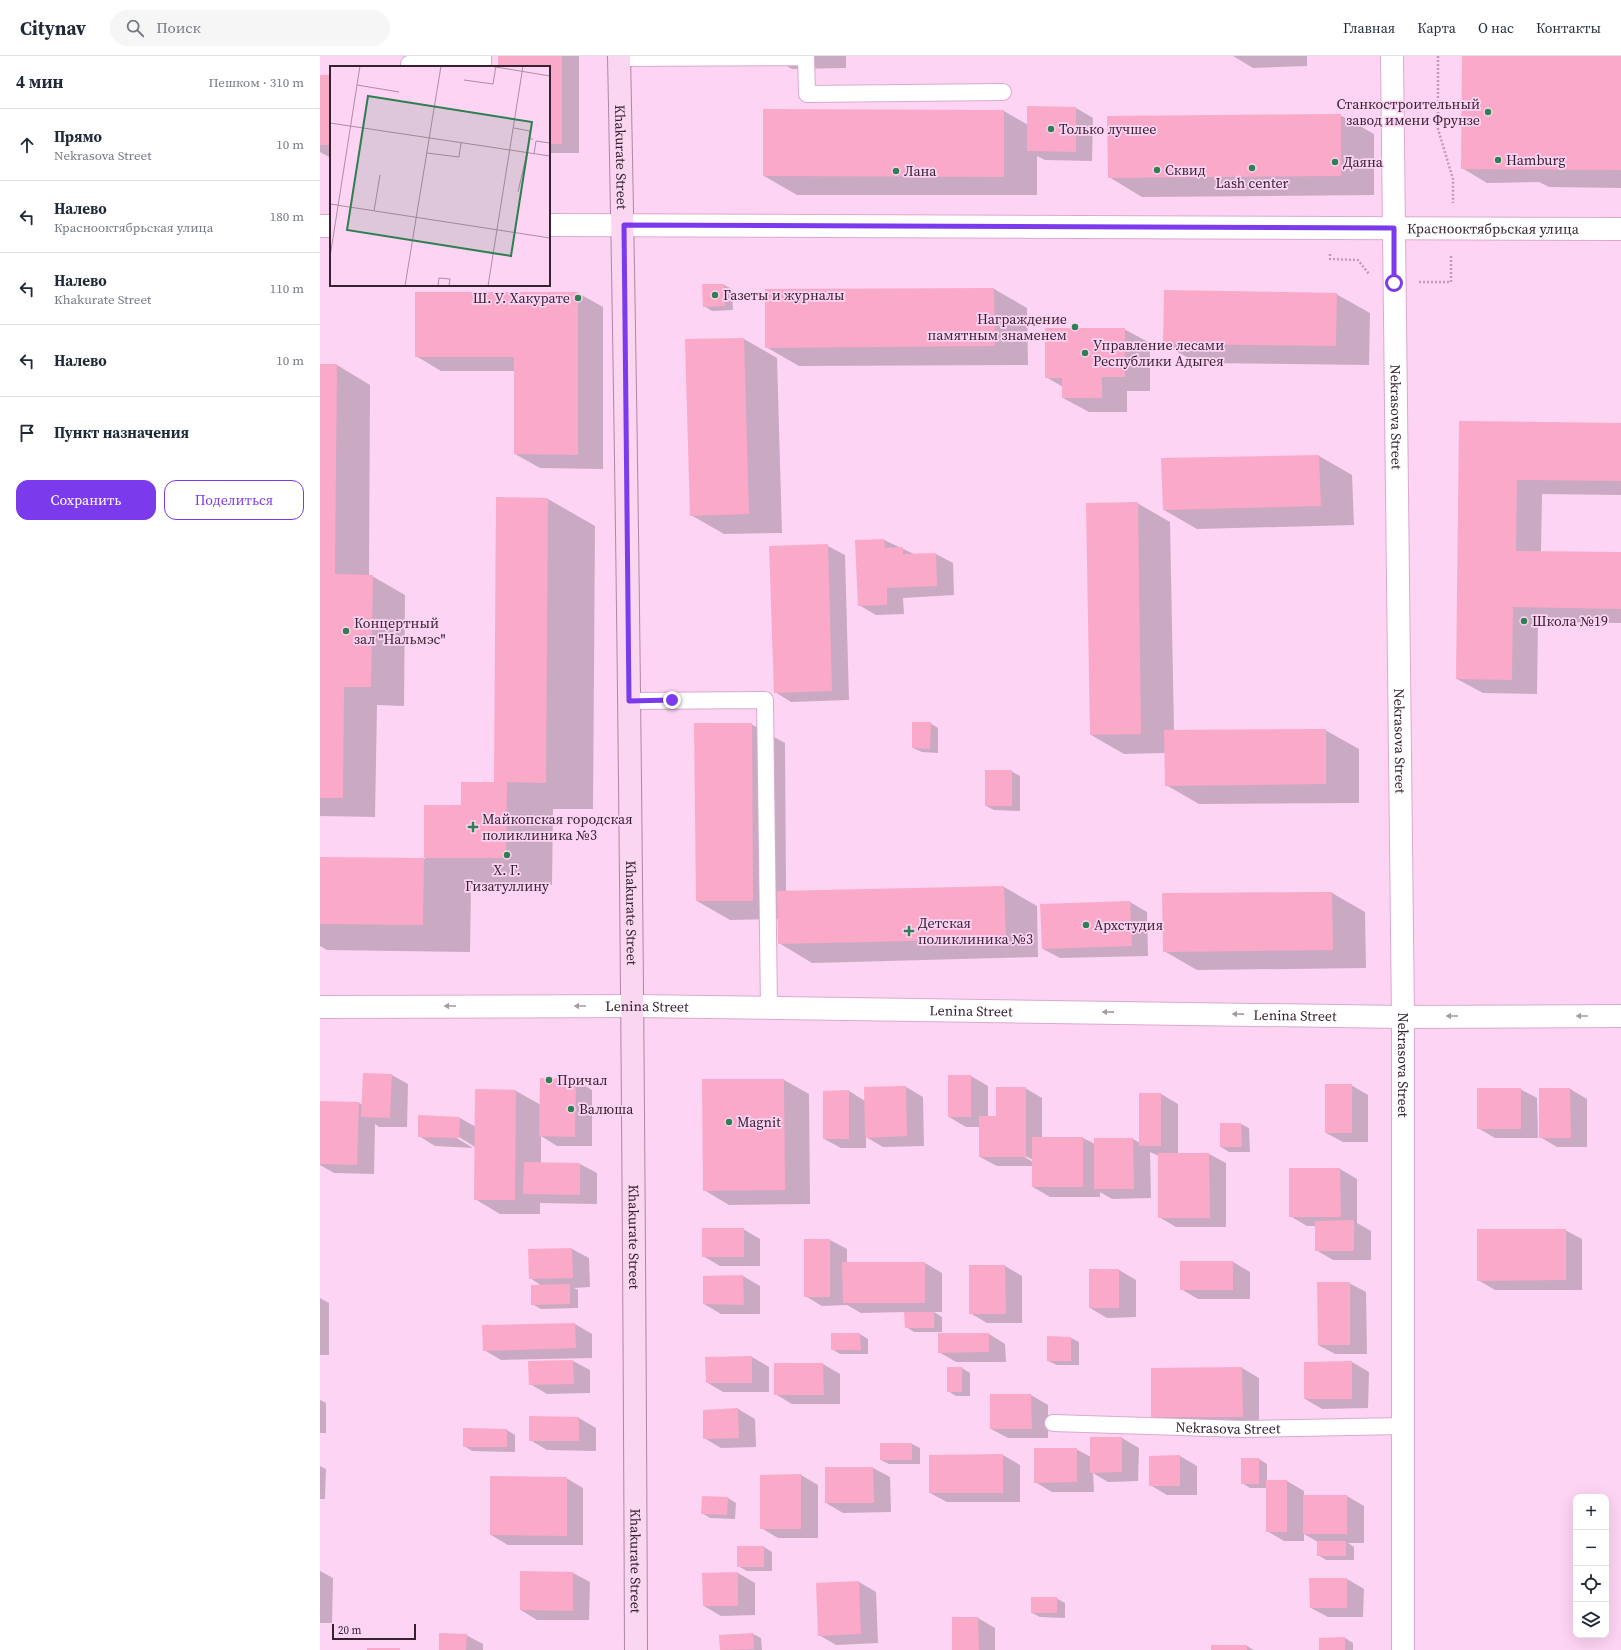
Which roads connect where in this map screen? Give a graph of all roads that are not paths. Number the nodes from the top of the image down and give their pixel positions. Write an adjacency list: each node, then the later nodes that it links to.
1 (483, 56): 4 (lane)
2 (1392, 56): 8 (street, Nekrasova Street)
3 (619, 57): 5 (lane); 7 (main road, Khakurate Street)
4 (409, 66)
5 (1003, 92)
6 (550, 225): 7 (street, Краснооктябрьская улица)
7 (624, 225): 8 (street, Краснооктябрьская улица); 10 (main road, Khakurate Street)
8 (1394, 228): 9 (street, Краснооктябрьская улица); 15 (street, Nekrasova Street)
9 (1621, 229)
10 (629, 701): 11 (main road, Khakurate Street); 13 (lane)
11 (633, 1006): 12 (street, Lenina Street, one-way to 12); 13 (street, Lenina Street); 18 (main road, Khakurate Street)
12 (320, 1007)
13 (769, 1008): 15 (street, Lenina Street, one-way to 13)
14 (1621, 1016): 15 (street, Lenina Street, one-way to 15)
15 (1402, 1017): 17 (street, Nekrasova Street)
16 (1053, 1422): 17 (lane, Nekrasova Street)
17 (1403, 1426): 19 (street, Nekrasova Street)
18 (636, 1650)
19 (1403, 1650)

